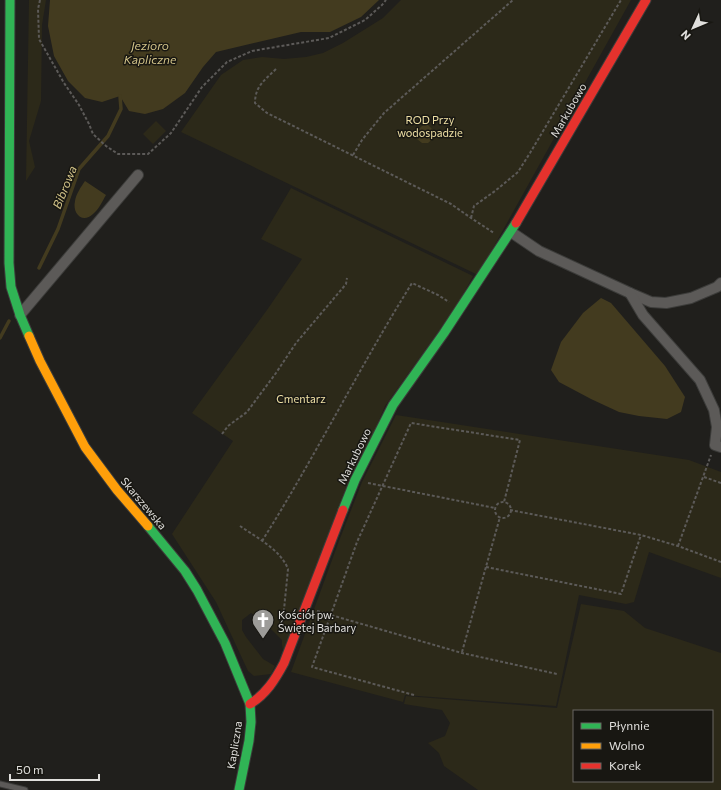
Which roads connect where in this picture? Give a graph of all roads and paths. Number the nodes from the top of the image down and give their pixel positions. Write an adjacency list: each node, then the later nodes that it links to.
1 (10, 0): 16 (street, Skarszewska)
2 (40, 0): 3 (path)
3 (386, 0)
4 (513, 0): 8 (path)
5 (621, 0): 10 (path)
6 (646, 0): 11 (street, Markubowo)
7 (276, 69): 8 (path)
8 (353, 155): 10 (path)
9 (138, 175): 16 (street)
10 (471, 218): 11 (path)
11 (508, 236): 14 (street); 15 (street, Markubowo)
12 (348, 278): 17 (path)
13 (721, 283): 14 (street)
14 (630, 294): 18 (street)
15 (459, 310): 20 (street, Markubowo); 29 (path)
16 (20, 316): 39 (street, Skarszewska)
17 (222, 434)
18 (718, 446): 19 (path)
19 (704, 477): 21 (path); 30 (path)
20 (355, 480): 22 (path); 33 (street, Markubowo)
21 (721, 483)
22 (382, 486): 23 (path); 24 (path); 34 (path)
23 (504, 502): 24 (path); 25 (path)
24 (495, 508): 26 (path)
25 (510, 510): 26 (path); 28 (path)
26 (500, 517): 32 (path)
27 (240, 526): 29 (path)
28 (642, 535): 30 (path); 32 (path)
29 (262, 541): 35 (path)
30 (678, 546): 31 (path)
31 (721, 562)
32 (486, 567): 36 (path)
33 (306, 608): 34 (path); 39 (street, Markubowo)
34 (330, 615): 36 (path); 38 (path)
35 (282, 631)
36 (462, 653): 37 (path)
37 (557, 674)
38 (414, 695)
39 (250, 704): 42 (street, Kapliczna)
40 (0, 784): 41 (lane)
41 (25, 790)
42 (239, 790)

